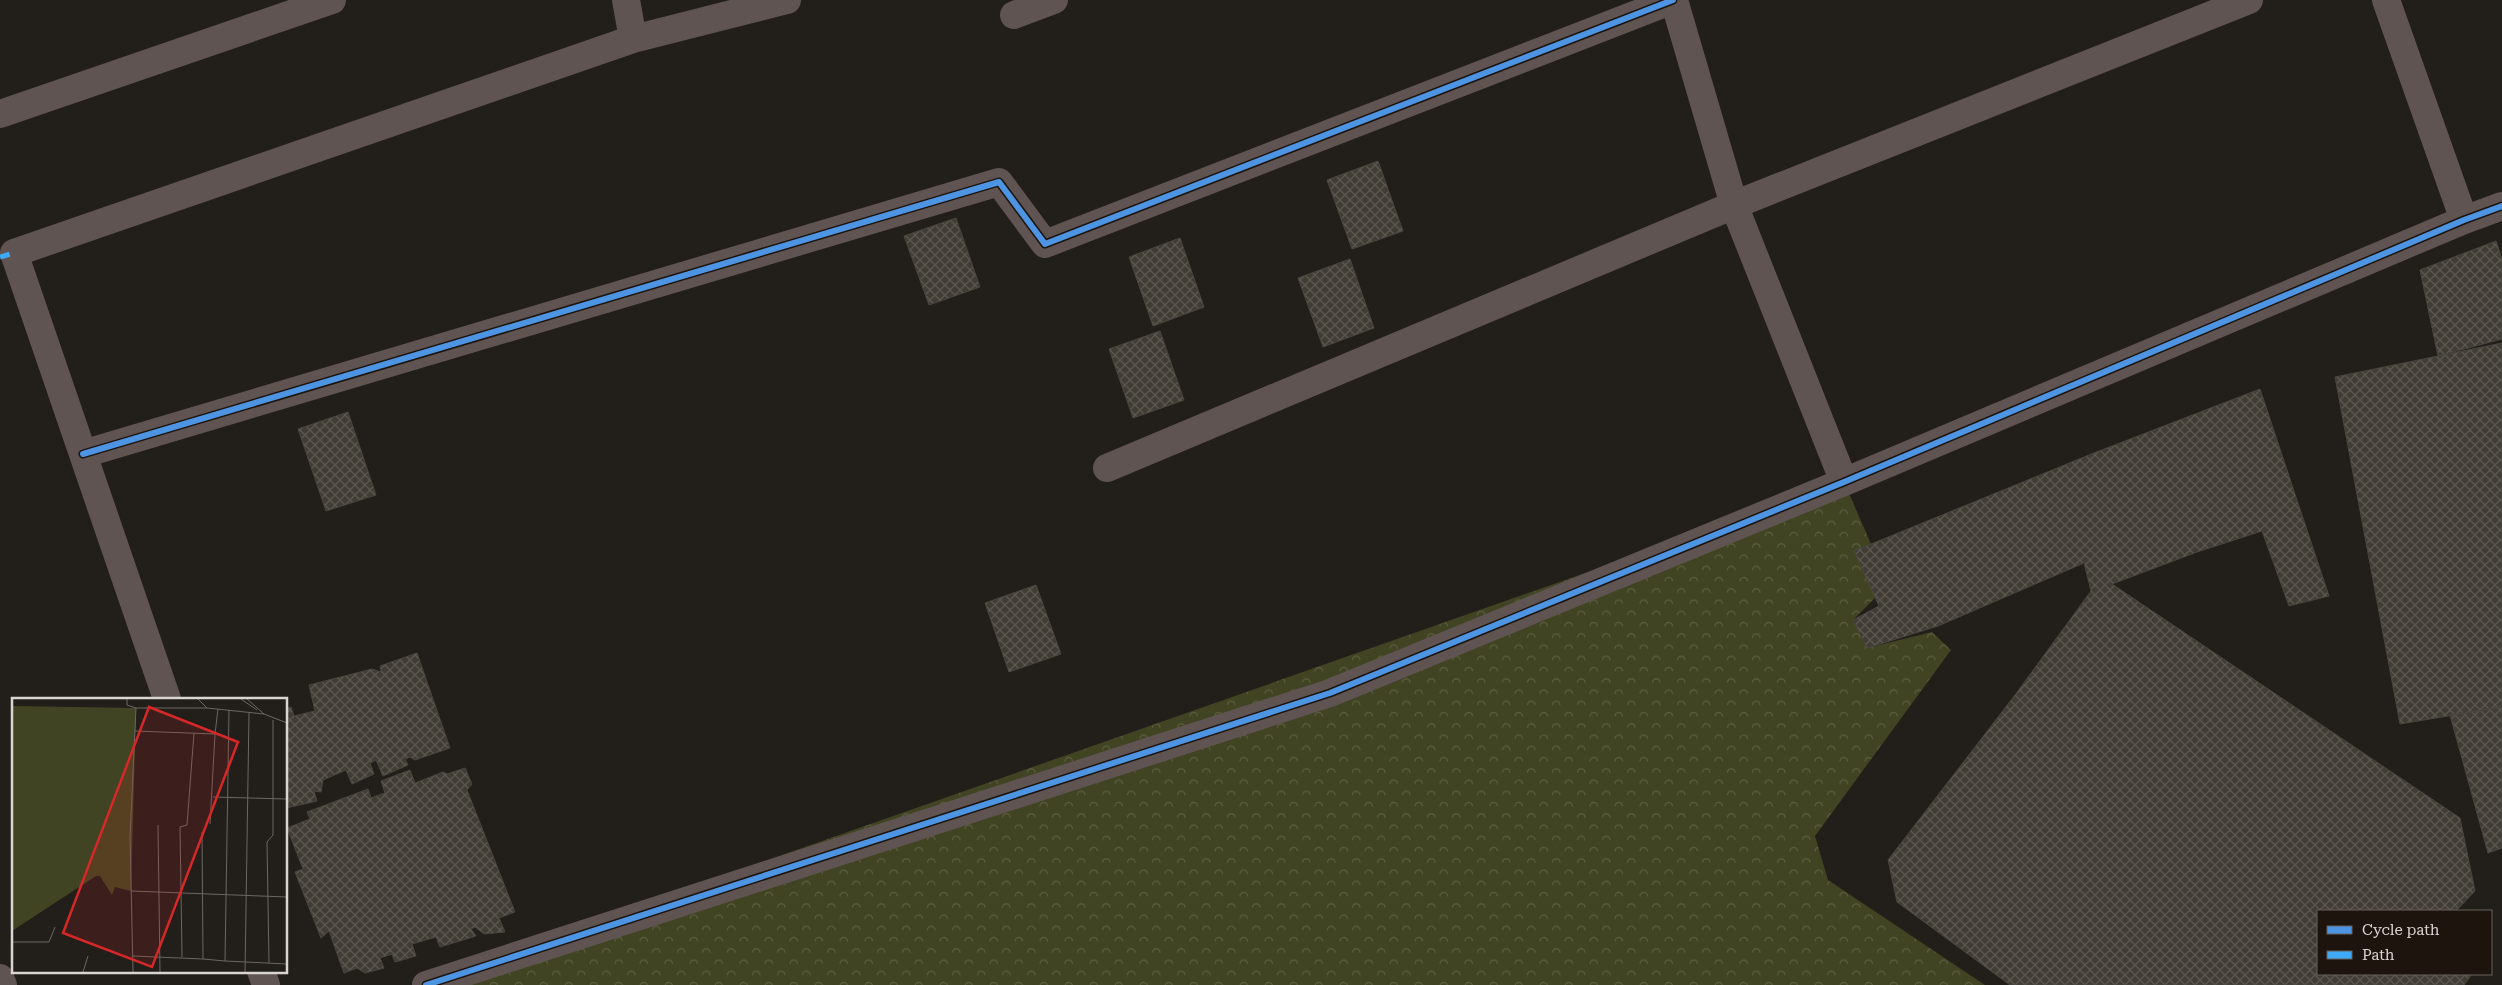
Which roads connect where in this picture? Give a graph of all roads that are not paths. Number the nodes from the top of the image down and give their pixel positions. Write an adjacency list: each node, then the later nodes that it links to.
1 (332, 0): 10 (street)
2 (626, 0): 9 (street)
3 (787, 0): 9 (street)
4 (1054, 0): 8 (street)
5 (1673, 0): 11 (street); 15 (street)
6 (2249, 0): 11 (street)
7 (2386, 0): 13 (street)
8 (1014, 15)
9 (633, 39): 14 (street)
10 (0, 114)
11 (1734, 205): 16 (street); 17 (street)
12 (2502, 206): 13 (street)
13 (2464, 220): 17 (street)
14 (7, 255): 15 (street)
15 (83, 454): 18 (street)
16 (1108, 468)
17 (1844, 482): 23 (street)
18 (167, 698)
19 (261, 972): 22 (street)
20 (0, 978): 21 (street)
21 (3, 985)
22 (266, 985)
23 (426, 985)

